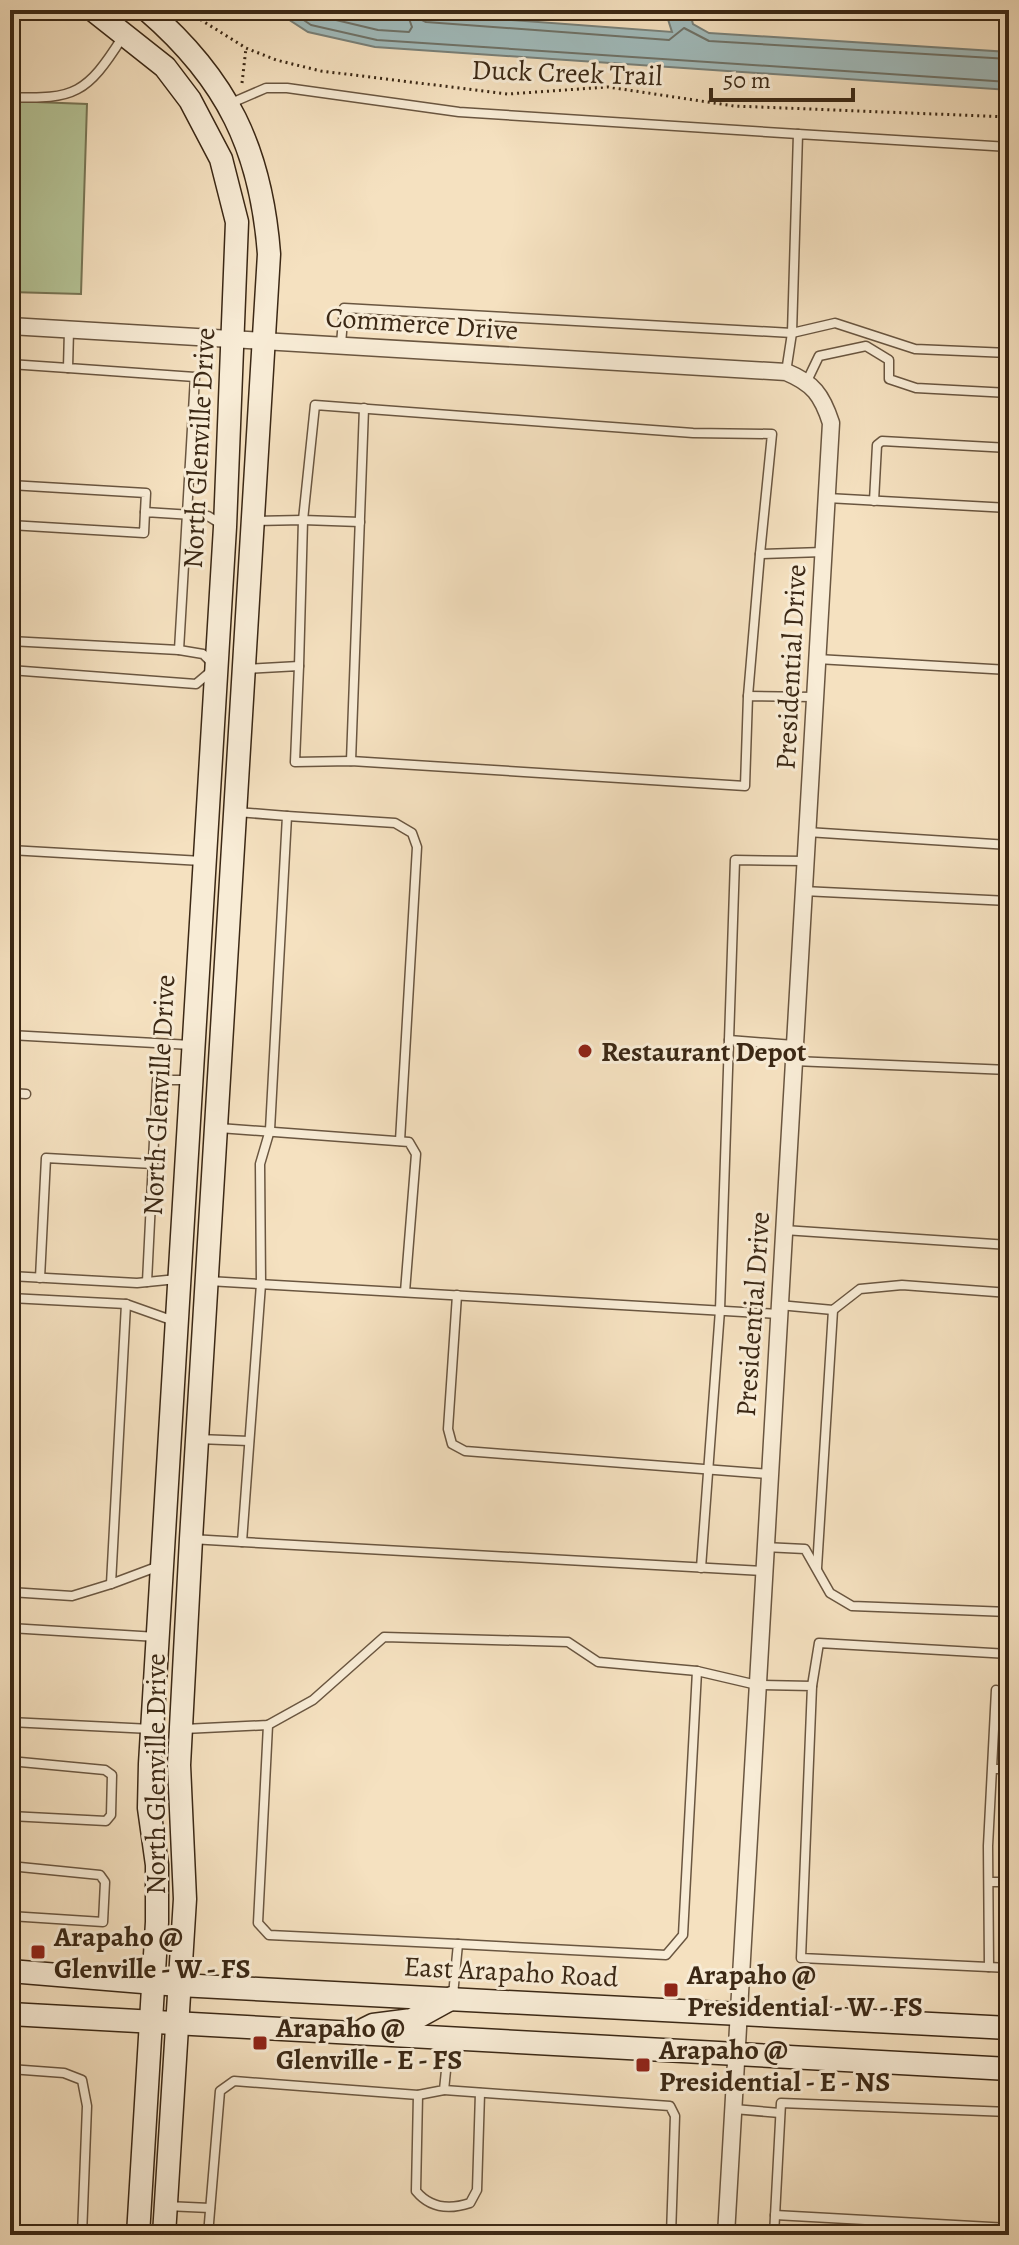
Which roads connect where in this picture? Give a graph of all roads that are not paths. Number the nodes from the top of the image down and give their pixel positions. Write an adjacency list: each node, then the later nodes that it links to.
1 (93, 10): 3 (street, North Glenville Drive)
2 (147, 10): 5 (street, North Glenville Drive)
3 (124, 34): 4 (lane); 12 (street, North Glenville Drive)
4 (10, 97)
5 (238, 100): 6 (lane); 13 (street, North Glenville Drive)
6 (798, 134): 7 (lane); 10 (lane)
7 (1009, 147)
8 (10, 326): 9 (street, Commerce Drive)
9 (69, 330): 12 (street, Commerce Drive); 18 (lane)
10 (792, 333): 11 (lane); 14 (lane); 19 (lane)
11 (868, 334): 15 (lane); 16 (lane)
12 (233, 339): 13 (street, Commerce Drive); 35 (street, North Glenville Drive)
13 (265, 340): 14 (street, Commerce Drive); 32 (street, North Glenville Drive)
14 (341, 344): 19 (street, Commerce Drive)
15 (866, 346): 20 (lane); 21 (lane)
16 (1009, 353)
17 (10, 364): 18 (lane)
18 (68, 368): 30 (lane)
19 (786, 372): 20 (street, Commerce Drive)
20 (807, 381): 22 (street, Commerce Drive)
21 (1009, 393)
22 (822, 397): 26 (street, Presidential Drive)
23 (364, 408): 31 (lane); 33 (lane); 37 (lane)
24 (1009, 448): 27 (lane)
25 (10, 485): 29 (lane)
26 (826, 498): 27 (lane); 36 (street, Presidential Drive)
27 (874, 501): 28 (lane)
28 (1009, 508)
29 (145, 512): 30 (lane); 34 (lane)
30 (187, 514): 35 (lane); 40 (lane)
31 (303, 520): 32 (lane); 33 (lane); 42 (lane)
32 (254, 521): 38 (street, North Glenville Drive)
33 (360, 522): 49 (lane)
34 (10, 525)
35 (225, 527): 38 (street); 43 (street, North Glenville Drive)
36 (823, 552): 37 (lane); 41 (street, Presidential Drive)
37 (760, 554): 47 (lane)
38 (252, 563): 44 (street, North Glenville Drive)
39 (10, 641): 40 (lane)
40 (179, 650): 43 (lane)
41 (817, 659): 46 (lane); 48 (street, Presidential Drive)
42 (299, 666): 44 (lane); 49 (lane)
43 (216, 667): 44 (street); 45 (lane); 55 (street, North Glenville Drive)
44 (246, 669): 50 (street, North Glenville Drive)
45 (10, 670)
46 (1009, 670)
47 (748, 696): 48 (lane); 49 (lane)
48 (814, 697): 52 (street, Presidential Drive)
49 (351, 761)
50 (237, 812): 51 (lane); 62 (street, North Glenville Drive)
51 (287, 816): 69 (lane); 70 (lane)
52 (806, 832): 53 (lane); 56 (street, Presidential Drive)
53 (1009, 845)
54 (10, 850): 55 (lane)
55 (203, 861): 61 (street, North Glenville Drive)
56 (805, 861): 57 (street, Presidential Drive); 60 (lane)
57 (803, 891): 58 (lane); 63 (street, Presidential Drive)
58 (1009, 901)
59 (10, 1035): 61 (lane)
60 (729, 1040): 63 (lane); 86 (lane)
61 (191, 1045): 62 (street); 65 (street, North Glenville Drive)
62 (223, 1046): 68 (street, North Glenville Drive)
63 (793, 1053): 64 (lane); 72 (street, Presidential Drive)
64 (1009, 1070)
65 (189, 1080): 71 (lane); 76 (street, North Glenville Drive)
66 (10, 1093): 67 (lane)
67 (26, 1094)
68 (218, 1128): 69 (lane); 77 (street, North Glenville Drive)
69 (270, 1130): 70 (lane); 79 (lane)
70 (400, 1141): 80 (lane)
71 (153, 1164): 75 (lane); 78 (lane)
72 (784, 1230): 73 (lane); 85 (street, Presidential Drive)
73 (1009, 1245)
74 (10, 1276): 75 (lane)
75 (40, 1278): 78 (lane)
76 (178, 1278): 77 (street); 78 (lane); 88 (street, North Glenville Drive)
77 (208, 1281): 79 (lane); 89 (street, North Glenville Drive)
78 (147, 1282)
79 (261, 1284): 80 (lane); 91 (lane)
80 (405, 1292): 82 (lane)
81 (1009, 1293): 87 (lane)
82 (457, 1295): 86 (lane); 92 (lane)
83 (10, 1298): 84 (lane)
84 (126, 1304): 88 (lane); 101 (lane)
85 (778, 1309): 86 (lane); 87 (lane); 93 (street, Presidential Drive)
86 (720, 1310): 92 (lane)
87 (833, 1310): 99 (lane)
88 (175, 1322): 89 (street); 97 (street, North Glenville Drive)
89 (205, 1324): 90 (street, North Glenville Drive)
90 (197, 1439): 91 (lane); 94 (street, North Glenville Drive)
91 (249, 1441): 95 (lane)
92 (709, 1471): 93 (lane); 98 (lane)
93 (769, 1474): 96 (street, Presidential Drive)
94 (191, 1539): 95 (lane); 114 (street, North Glenville Drive)
95 (242, 1542): 98 (lane)
96 (764, 1547): 99 (lane); 100 (street, Presidential Drive)
97 (161, 1565): 101 (lane); 105 (street, North Glenville Drive)
98 (701, 1568): 100 (lane)
99 (817, 1569): 103 (lane)
100 (763, 1571): 108 (street, Presidential Drive)
101 (111, 1584): 102 (lane)
102 (10, 1592)
103 (1009, 1612)
104 (10, 1628): 105 (lane)
105 (157, 1637): 113 (street, North Glenville Drive)
106 (1009, 1654): 109 (lane)
107 (697, 1671): 108 (lane); 112 (lane); 123 (lane)
108 (757, 1685): 109 (lane); 130 (street, Presidential Drive)
109 (812, 1686): 124 (lane)
110 (996, 1690): 116 (lane)
111 (10, 1722): 113 (lane)
112 (268, 1725): 114 (lane); 123 (lane)
113 (152, 1729): 114 (street); 127 (street, North Glenville Drive)
114 (182, 1729): 128 (street, North Glenville Drive)
115 (10, 1761): 118 (lane)
116 (994, 1769): 117 (lane); 120 (lane)
117 (1009, 1769)
118 (10, 1816)
119 (10, 1866): 122 (lane)
120 (989, 1882): 121 (lane); 124 (lane)
121 (1009, 1882)
122 (10, 1916)
123 (458, 1944): 129 (lane)
124 (989, 1967): 125 (lane)
125 (1009, 1968)
126 (10, 1971): 127 (street, East Arapaho Road)
127 (152, 1982): 128 (street, East Arapaho Road); 132 (street, North Glenville Drive)
128 (179, 1985): 129 (street, East Arapaho Road); 133 (street, North Glenville Drive)
129 (453, 1998): 130 (street, East Arapaho Road); 135 (street)
130 (738, 2012): 134 (street, East Arapaho Road); 137 (street, Presidential Drive)
131 (10, 2014): 132 (street)
132 (151, 2024): 133 (street); 151 (street, North Glenville Drive)
133 (175, 2026): 135 (street); 146 (street, North Glenville Drive)
134 (1009, 2028)
135 (354, 2036): 136 (street)
136 (449, 2041): 137 (street); 140 (lane)
137 (737, 2056): 139 (street); 143 (street, Presidential Drive)
138 (10, 2069): 150 (lane)
139 (1009, 2069)
140 (444, 2090): 141 (lane); 142 (lane)
141 (480, 2093): 142 (lane); 155 (lane)
142 (418, 2095): 147 (lane)
143 (734, 2109): 145 (lane); 156 (street, Presidential Drive)
144 (1009, 2112): 145 (lane)
145 (780, 2113): 148 (lane)
146 (165, 2206): 147 (lane); 152 (street, North Glenville Drive)
147 (210, 2208): 153 (lane)
148 (775, 2215): 149 (lane); 157 (lane)
149 (1009, 2228)
150 (82, 2235)
151 (138, 2235)
152 (164, 2235)
153 (208, 2235)
154 (633, 2235): 155 (lane)
155 (669, 2235)
156 (726, 2235)
157 (774, 2235)

